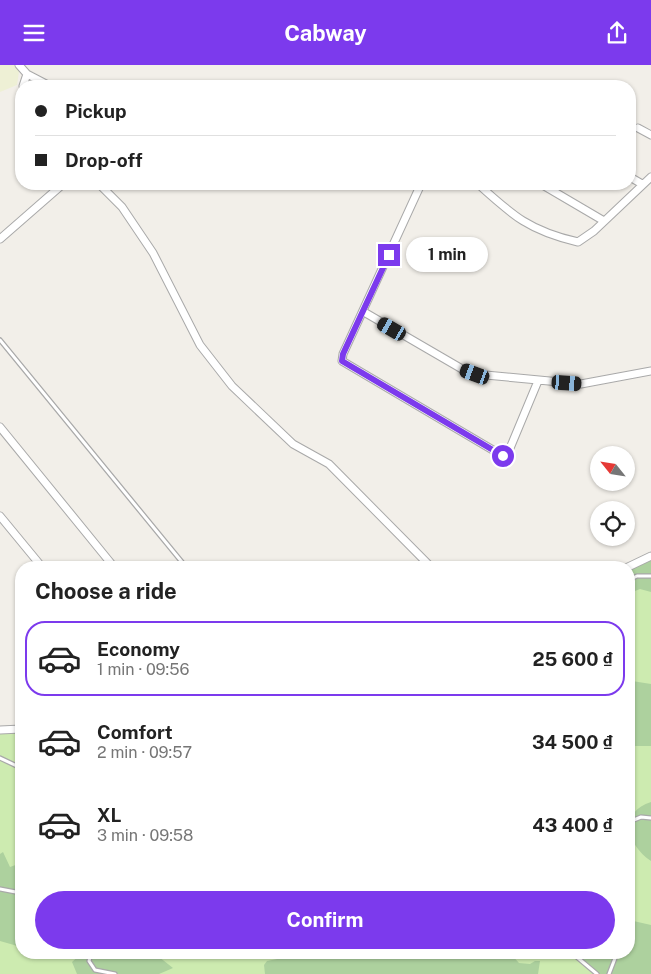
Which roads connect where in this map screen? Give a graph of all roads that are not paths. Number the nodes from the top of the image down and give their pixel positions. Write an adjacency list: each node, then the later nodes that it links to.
1 (19, 65): 2 (street)
2 (28, 74): 3 (street); 4 (street)
3 (25, 80)
4 (39, 80)
5 (638, 128): 6 (street)
6 (651, 135)
7 (651, 177): 9 (street)
8 (636, 180): 9 (street)
9 (642, 184): 15 (street)
10 (56, 190): 18 (street)
11 (105, 190): 29 (street)
12 (418, 190): 19 (street)
13 (485, 190): 17 (street)
14 (551, 190): 17 (street)
15 (636, 190)
16 (636, 190): 17 (street)
17 (604, 221)
18 (0, 239)
19 (364, 312): 22 (street); 22 (street)
20 (0, 340): 28 (lane)
21 (651, 371): 22 (street)
22 (538, 381)
23 (0, 427): 27 (street)
24 (0, 516): 26 (street)
25 (651, 556): 30 (street)
26 (37, 561)
27 (109, 561)
28 (181, 561)
29 (425, 561)
30 (635, 564)
31 (651, 576): 32 (lane)
32 (635, 577)
33 (15, 729): 34 (street)
34 (0, 730)
35 (0, 759): 36 (lane)
36 (15, 765)
37 (651, 818): 38 (lane)
38 (635, 820)
39 (0, 889): 40 (lane)
40 (15, 892)
41 (90, 959): 44 (lane)
42 (579, 959): 45 (lane)
43 (614, 959): 46 (lane)
44 (116, 974)
45 (596, 974)
46 (609, 974)

